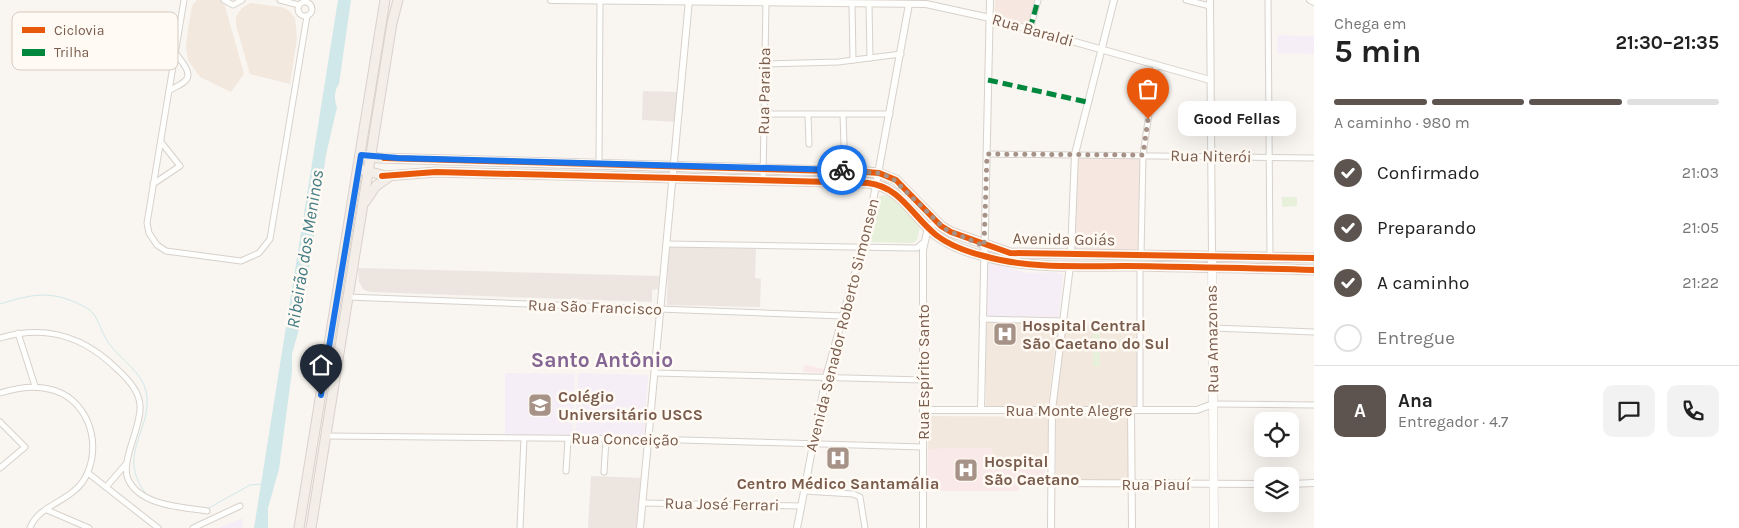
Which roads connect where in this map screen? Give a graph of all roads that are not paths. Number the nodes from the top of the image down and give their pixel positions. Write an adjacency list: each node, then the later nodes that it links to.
1 (184, 0): 28 (street)
2 (224, 0): 3 (street)
3 (242, 0)
4 (280, 0): 24 (street)
5 (385, 0): 49 (main road)
6 (398, 0): 49 (main road)
7 (551, 0): 8 (street, Rua Baraldi)
8 (600, 0): 9 (street, Rua Baraldi); 53 (street)
9 (689, 0): 16 (street, Rua Baraldi); 56 (street)
10 (990, 0): 26 (street)
11 (1038, 0): 27 (street)
12 (1114, 0): 29 (street)
13 (1186, 0): 21 (street)
14 (1268, 0): 51 (street)
15 (1310, 0): 19 (street)
16 (766, 1): 20 (street, Rua Baraldi); 34 (street, Rua Paraiba)
17 (312, 2): 24 (street); 25 (street)
18 (926, 2): 23 (street, Rua Baraldi); 26 (street, Rua Baraldi)
19 (1314, 2)
20 (849, 3): 22 (street, Rua Baraldi); 33 (street)
21 (1210, 3): 37 (street, Rua Amazonas)
22 (869, 4): 23 (street, Rua Baraldi); 32 (street)
23 (909, 4): 30 (street, Avenida Senador Roberto Simonsen)
24 (299, 5): 25 (street)
25 (307, 16): 60 (street)
26 (990, 18): 27 (street, Rua Baraldi); 46 (street)
27 (1030, 29): 29 (street, Rua Baraldi)
28 (178, 34)
29 (1101, 49): 35 (street, Rua Baraldi); 47 (street)
30 (901, 54): 32 (street); 42 (street, Avenida Senador Roberto Simonsen)
31 (178, 56): 38 (street)
32 (870, 58): 33 (street)
33 (853, 60): 34 (street)
34 (764, 64): 39 (street, Rua Paraiba)
35 (1156, 65): 37 (street, Rua Baraldi); 48 (street)
36 (172, 70): 38 (street)
37 (1210, 80): 50 (street, Rua Amazonas)
38 (169, 91): 43 (street)
39 (764, 114): 40 (street); 54 (street, Rua Paraiba)
40 (808, 114): 41 (street); 44 (street)
41 (843, 114): 42 (street); 45 (street)
42 (890, 114): 57 (street, Avenida Senador Roberto Simonsen)
43 (160, 142): 60 (street); 60 (street)
44 (809, 144)
45 (844, 145)
46 (987, 154): 47 (street, Rua Niterói); 67 (street)
47 (1075, 154): 48 (street, Rua Niterói); 71 (street)
48 (1143, 155): 50 (street, Rua Niterói); 72 (street)
49 (366, 156): 53 (main road, Avenida Goiás); 55 (main road)
50 (1211, 156): 51 (street, Rua Niterói); 74 (street, Rua Amazonas)
51 (1270, 157): 52 (street, Rua Niterói); 75 (street)
52 (1314, 158)
53 (599, 163): 56 (main road, Avenida Goiás)
54 (763, 168): 56 (main road, Avenida Goiás); 57 (main road, Avenida Goiás); 59 (street, Rua Paraiba)
55 (363, 171): 58 (main road, Avenida Goiás); 62 (main road); 81 (main road)
56 (673, 171): 58 (main road, Avenida Goiás); 59 (main road, Avenida Goiás); 66 (street)
57 (879, 173): 61 (street, Avenida Senador Roberto Simonsen); 63 (main road, Avenida Goiás)
58 (390, 176): 62 (main road)
59 (763, 181): 61 (main road, Avenida Goiás)
60 (153, 184)
61 (876, 184): 64 (main road, Avenida Goiás); 68 (street, Avenida Senador Roberto Simonsen)
62 (362, 209): 82 (main road)
63 (936, 221): 64 (street, Rua Espírito Santo); 67 (main road, Avenida Goiás)
64 (929, 228): 65 (street, Rua Espírito Santo); 73 (main road, Avenida Goiás)
65 (924, 242): 69 (street); 70 (street, Rua Espírito Santo)
66 (666, 244): 68 (street); 83 (street)
67 (984, 246): 71 (main road, Avenida Goiás); 73 (street)
68 (863, 248): 69 (street); 84 (street, Avenida Senador Roberto Simonsen)
69 (917, 248): 70 (street)
70 (923, 254): 93 (street, Rua Espírito Santo)
71 (1071, 254): 72 (main road, Avenida Goiás)
72 (1141, 254): 74 (main road, Avenida Goiás)
73 (985, 256): 77 (main road, Avenida Goiás); 85 (street)
74 (1212, 256): 75 (main road, Avenida Goiás); 79 (main road, Rua Amazonas)
75 (1270, 257): 76 (main road, Avenida Goiás)
76 (1314, 258)
77 (1070, 266): 78 (main road, Avenida Goiás); 86 (street)
78 (1140, 267): 79 (main road, Avenida Goiás); 102 (street)
79 (1212, 268): 80 (main road, Avenida Goiás); 87 (main road, Rua Amazonas)
80 (1314, 270)
81 (340, 282): 82 (main road); 133 (main road)
82 (348, 297): 83 (street, Rua São Francisco); 104 (main road)
83 (661, 309): 84 (street, Rua São Francisco); 91 (street)
84 (843, 316): 92 (street, Avenida Senador Roberto Simonsen)
85 (982, 319): 86 (street); 99 (street)
86 (1063, 321): 100 (street)
87 (1212, 328): 88 (street); 96 (main road, Rua Amazonas)
88 (1314, 332)
89 (18, 333): 90 (street); 94 (street); 111 (street)
90 (0, 338)
91 (655, 373): 92 (street); 108 (street)
92 (826, 377): 93 (street); 109 (street, Avenida Senador Roberto Simonsen)
93 (923, 380): 98 (street, Rua Espírito Santo)
94 (35, 386): 95 (street); 115 (street)
95 (0, 393)
96 (1213, 404): 97 (street); 102 (street, Rua Monte Alegre); 118 (main road, Rua Amazonas)
97 (1314, 405)
98 (923, 410): 99 (street, Rua Monte Alegre); 110 (street, Rua Espírito Santo)
99 (981, 410): 100 (street, Rua Monte Alegre)
100 (1052, 410): 101 (street, Rua Monte Alegre); 116 (street)
101 (1131, 410): 102 (street, Rua Monte Alegre); 117 (street)
102 (1140, 410)
103 (0, 422): 112 (street)
104 (326, 436): 105 (street, Rua Conceição); 134 (main road)
105 (524, 438): 106 (street, Rua Conceição); 135 (street)
106 (568, 439): 107 (street, Rua Conceição); 113 (street)
107 (606, 439): 108 (street, Rua Conceição); 114 (street)
108 (648, 439): 109 (street, Rua Conceição); 124 (street)
109 (813, 444): 110 (street, Rua Conceição); 123 (street, Avenida Senador Roberto Simonsen)
110 (923, 447): 139 (street, Rua Espírito Santo)
111 (128, 463): 122 (street); 128 (street)
112 (0, 468)
113 (566, 471)
114 (604, 472)
115 (88, 473): 122 (street); 127 (street)
116 (1050, 483): 117 (street, Rua Piauí); 140 (street)
117 (1131, 484): 118 (street, Rua Piauí); 141 (street)
118 (1213, 484): 119 (street, Rua Piauí); 142 (main road, Rua Amazonas)
119 (1254, 484)
120 (1299, 484): 121 (street)
121 (1314, 484)
122 (107, 486): 131 (street)
123 (804, 491): 126 (street, Avenida Senador Roberto Simonsen); 138 (street)
124 (642, 503): 126 (street, Rua José Ferrari); 136 (street)
125 (240, 506): 132 (street)
126 (801, 506): 137 (street, Avenida Senador Roberto Simonsen)
127 (47, 510): 129 (street); 130 (street)
128 (206, 511)
129 (30, 528)
130 (89, 528)
131 (158, 528)
132 (193, 528)
133 (299, 528)
134 (311, 528)
135 (520, 528)
136 (640, 528)
137 (797, 528)
138 (865, 528)
139 (923, 528)
140 (1051, 528)
141 (1132, 528)
142 (1214, 528)

